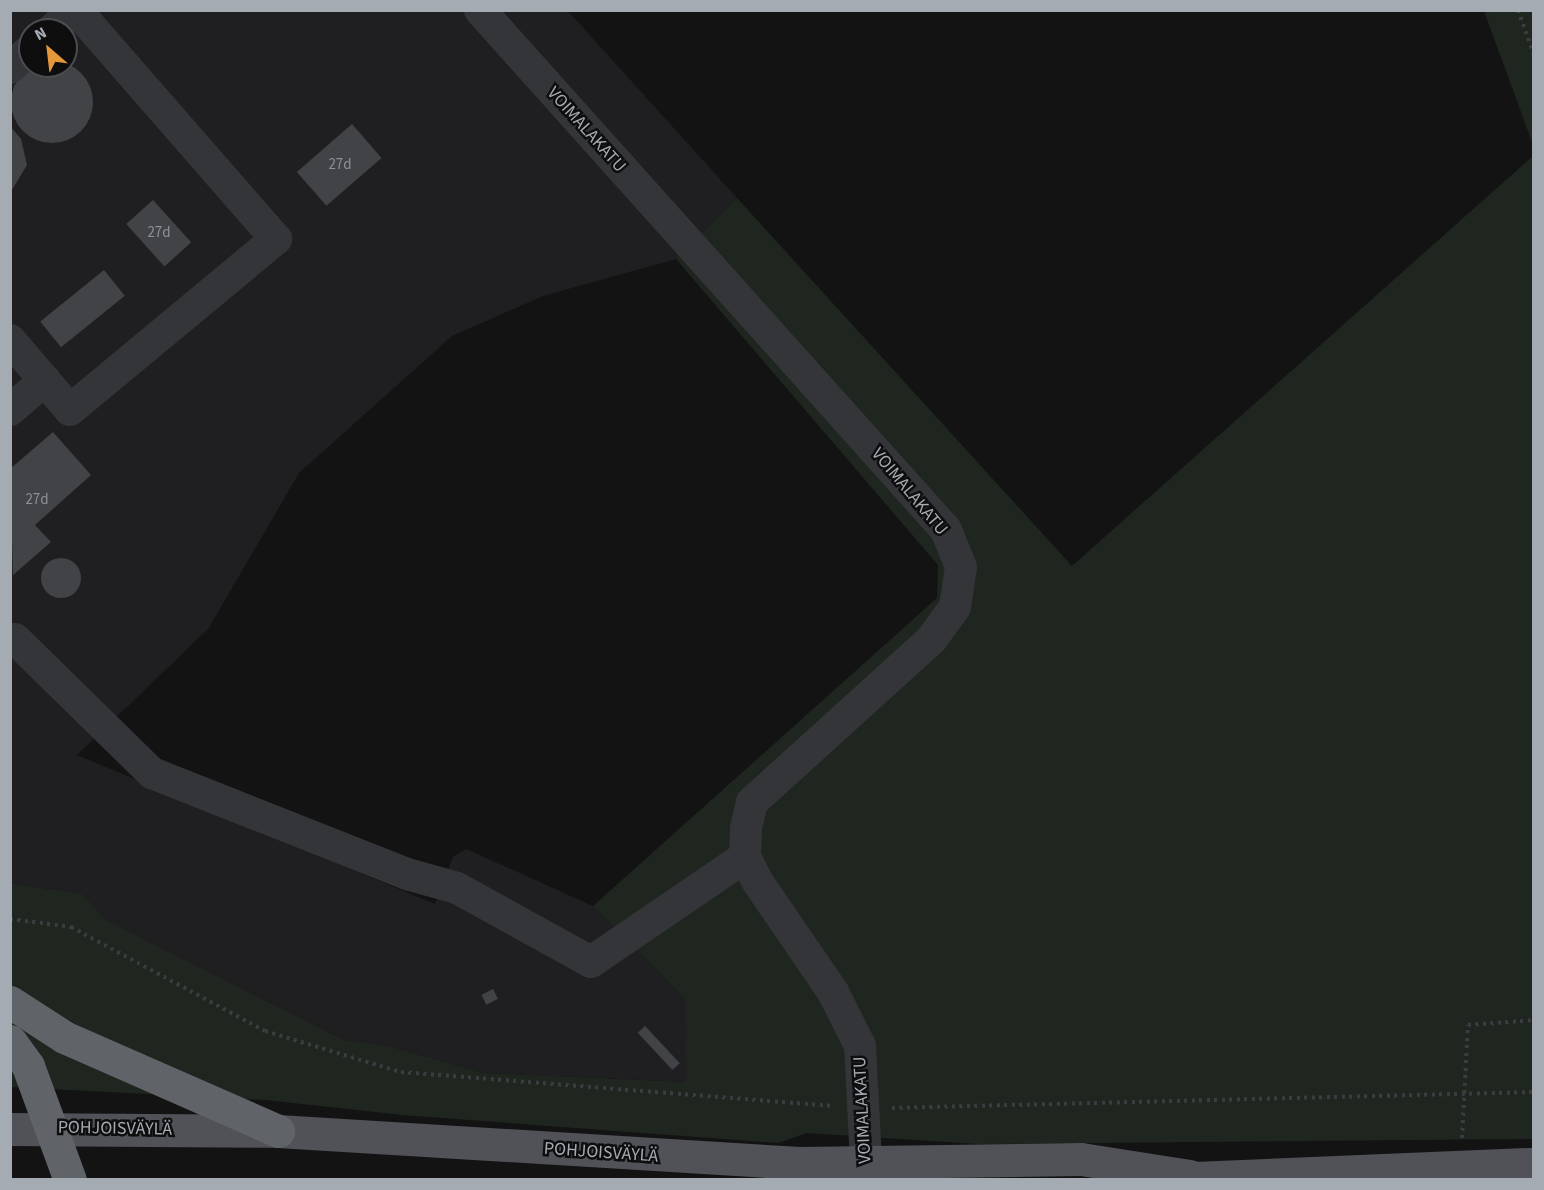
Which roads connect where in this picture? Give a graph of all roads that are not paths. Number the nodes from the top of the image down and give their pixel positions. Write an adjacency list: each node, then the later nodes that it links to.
1 (75, 10): 4 (lane)
2 (480, 10): 7 (lane, VOIMALAKATU)
3 (10, 340): 4 (lane)
4 (45, 380): 5 (lane)
5 (10, 410)
6 (12, 632): 7 (lane)
7 (745, 857): 14 (lane, VOIMALAKATU)
8 (10, 1002): 12 (highway)
9 (10, 1041): 10 (highway)
10 (53, 1128): 11 (main road, POHJOISVÄYLÄ); 12 (main road, POHJOISVÄYLÄ); 16 (highway)
11 (10, 1129)
12 (278, 1131): 14 (main road, POHJOISVÄYLÄ)
13 (1533, 1166): 15 (main road, POHJOISVÄYLÄ)
14 (867, 1171): 15 (main road, POHJOISVÄYLÄ)
15 (1177, 1178)
16 (70, 1179)

